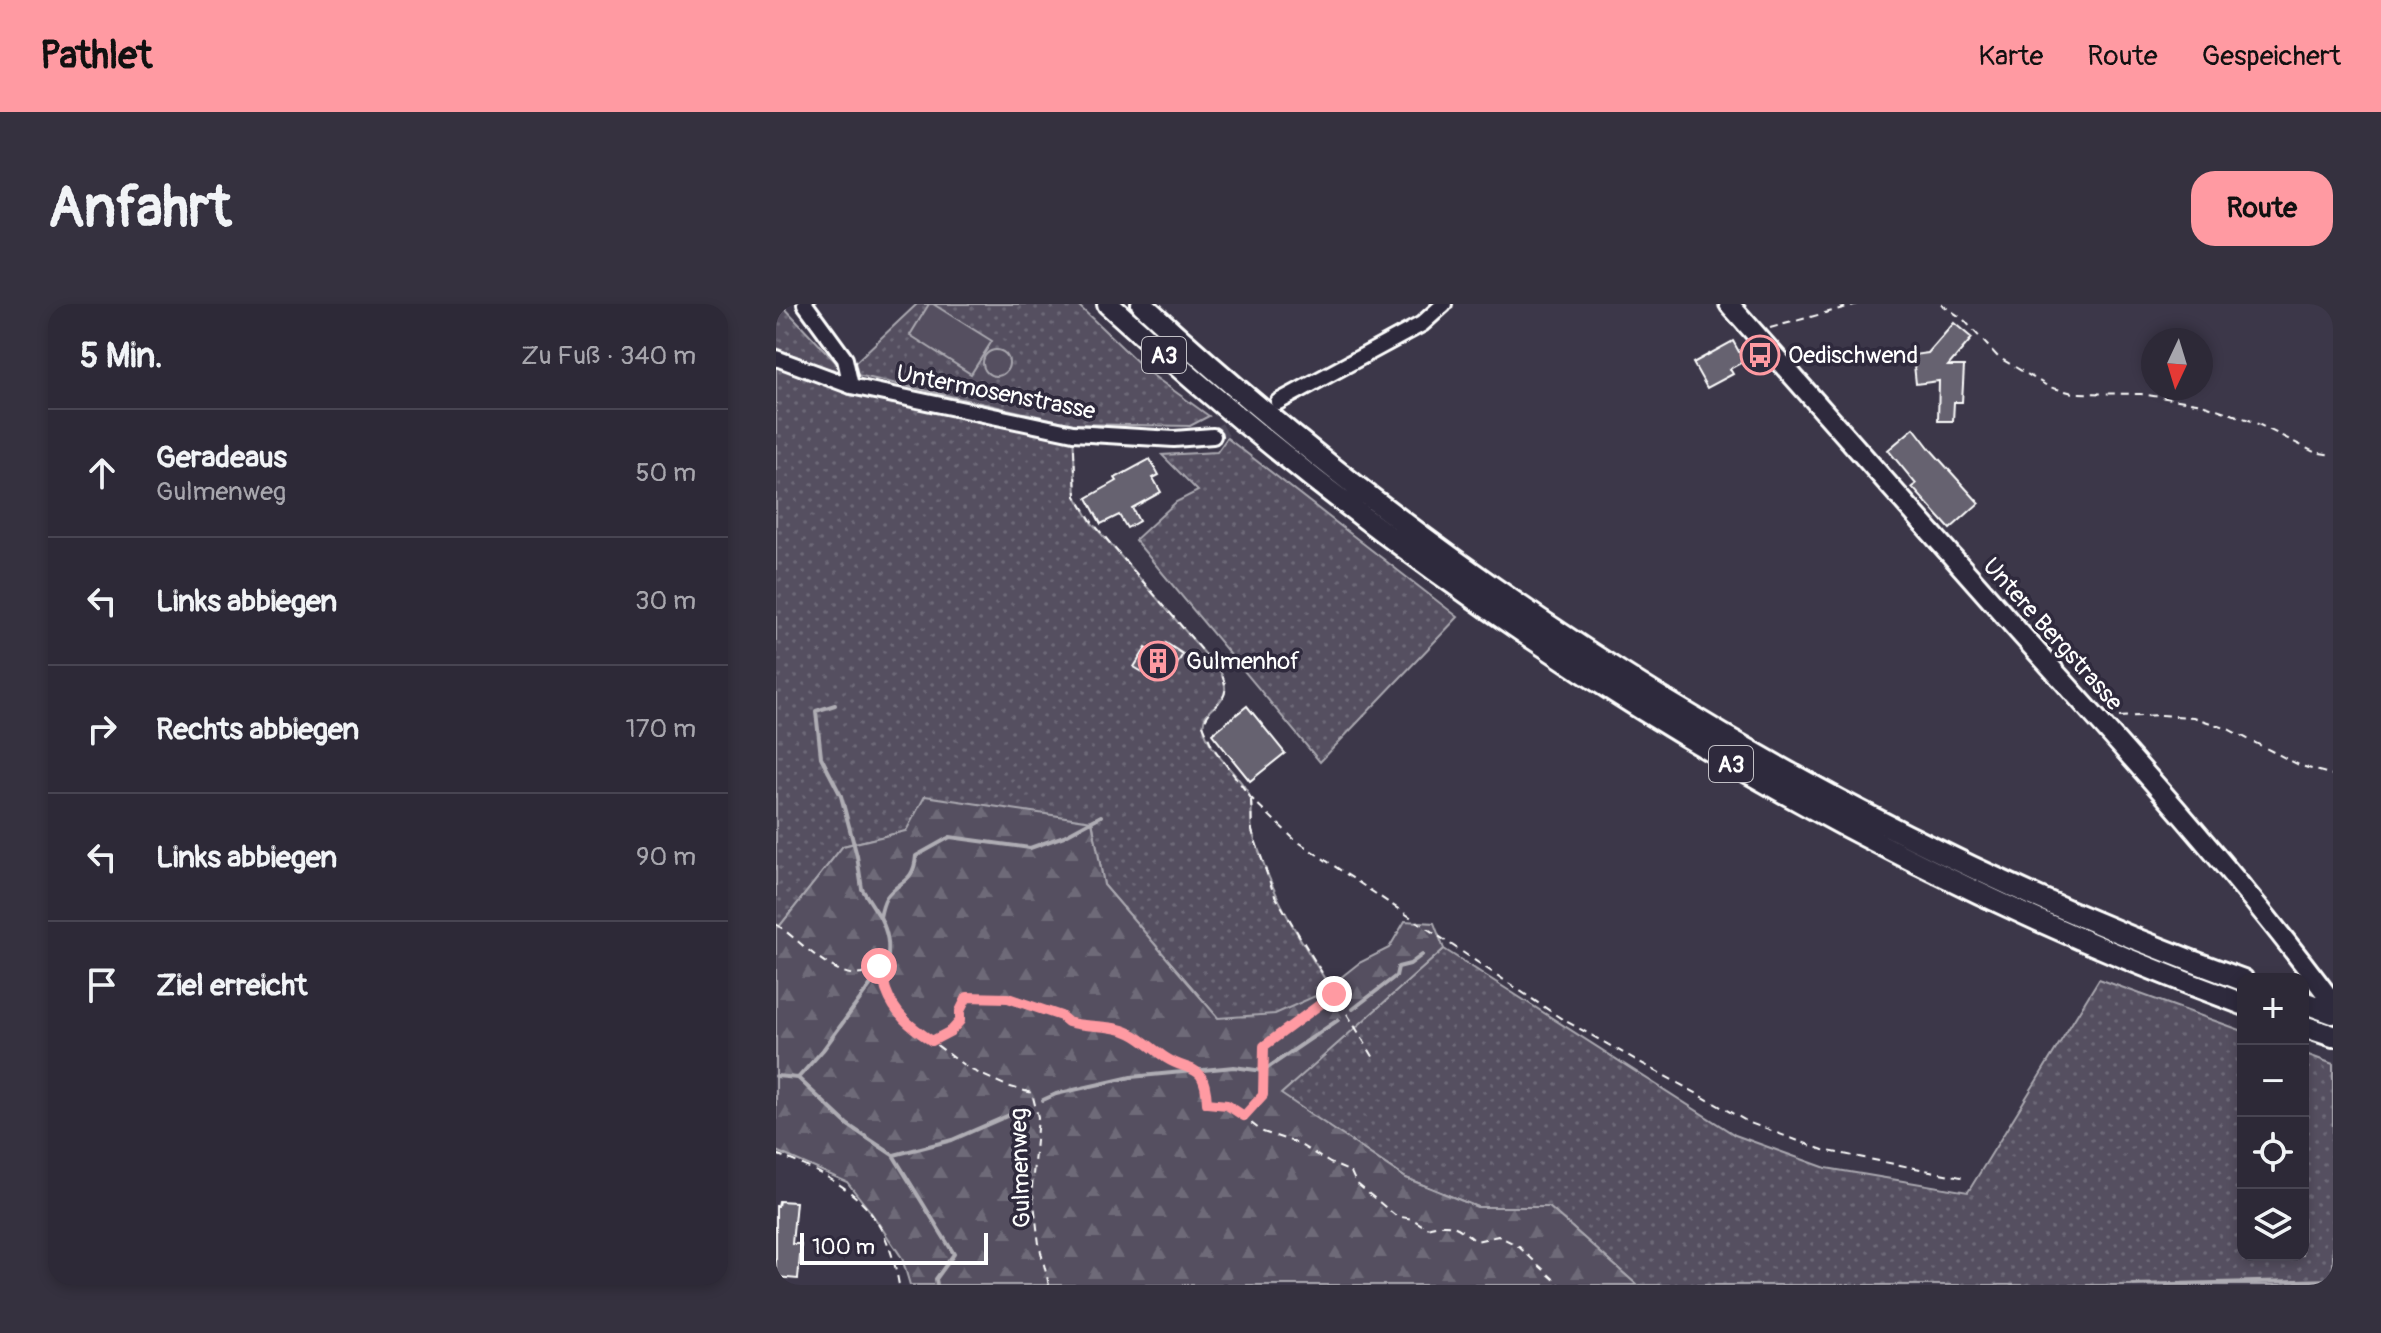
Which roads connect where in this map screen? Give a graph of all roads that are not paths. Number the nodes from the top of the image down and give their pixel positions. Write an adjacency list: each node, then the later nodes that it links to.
1 (805, 304): 7 (street)
2 (1108, 304): 11 (highway, A3)
3 (1142, 304): 10 (highway, A3)
4 (1444, 304): 8 (street)
5 (1729, 304): 12 (main road, Untere Bergstrasse)
6 (776, 358): 7 (street, Untermosenstrasse)
7 (851, 386): 9 (street, Untermosenstrasse)
8 (1278, 402)
9 (1213, 436)
10 (2237, 978)
11 (2237, 1002)
12 (2322, 1006)
13 (2309, 1028): 14 (highway)
14 (2333, 1036)

